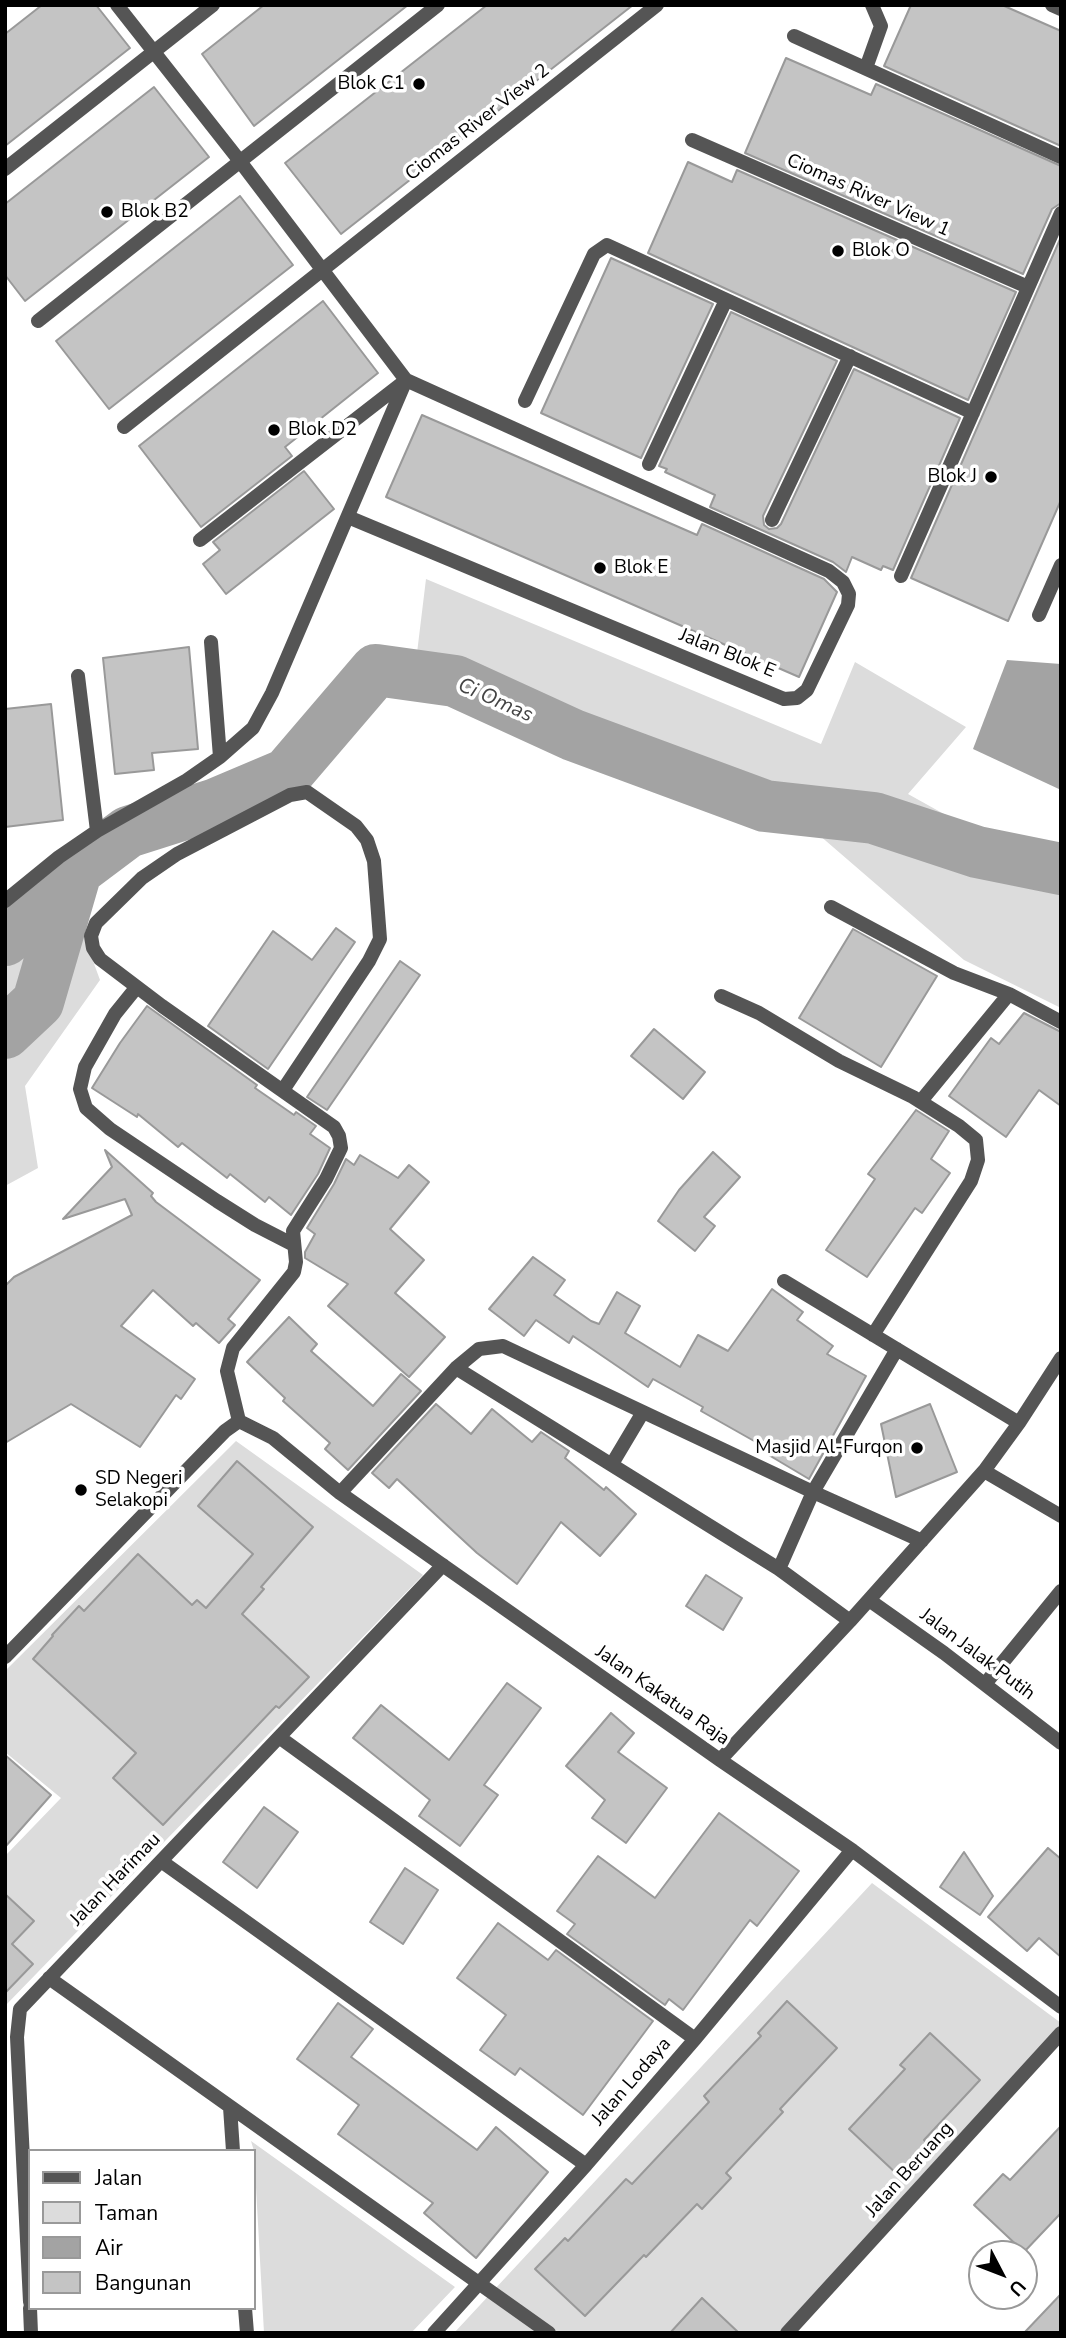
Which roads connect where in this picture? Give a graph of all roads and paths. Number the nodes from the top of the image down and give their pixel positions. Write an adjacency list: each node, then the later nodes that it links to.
1 (117, 5): 9 (street)
2 (213, 5): 9 (street)
3 (438, 5): 13 (street)
4 (657, 5): 16 (street, Ciomas River View 2)
5 (872, 5): 10 (street)
6 (1052, 5): 7 (street)
7 (1061, 9)
8 (794, 36): 10 (street)
9 (154, 52): 13 (street); 14 (street)
10 (866, 68): 12 (street)
11 (692, 140): 17 (street, Ciomas River View 1)
12 (1061, 157)
13 (239, 160): 16 (street); 19 (street)
14 (5, 169)
15 (1061, 213): 17 (street)
16 (323, 270): 21 (street); 24 (street, Ciomas River View 2)
17 (1028, 287): 23 (street)
18 (726, 300): 20 (street); 22 (street); 25 (street)
19 (38, 321)
20 (850, 356): 23 (street); 27 (street)
21 (406, 380): 26 (street); 26 (street, Jalan Blok E); 28 (street)
22 (524, 401)
23 (973, 413): 30 (street)
24 (124, 427)
25 (649, 464)
26 (348, 517): 34 (street)
27 (772, 520)
28 (200, 540)
29 (1061, 565): 31 (street)
30 (901, 576)
31 (1040, 615)
32 (211, 642): 34 (street)
33 (78, 676): 35 (street)
34 (220, 757): 35 (street)
35 (97, 831): 36 (street)
36 (5, 901)
37 (831, 907): 39 (street)
38 (136, 988): 42 (street); 42 (street); 44 (street)
39 (1009, 994): 41 (street); 43 (street)
40 (721, 996): 43 (street)
41 (1061, 1022)
42 (283, 1090): 44 (street)
43 (921, 1101): 46 (street)
44 (292, 1244): 51 (street)
45 (784, 1281): 46 (street)
46 (873, 1335): 47 (street)
47 (897, 1349): 52 (street); 55 (street)
48 (1061, 1358): 52 (street)
49 (456, 1368): 50 (street); 53 (street); 56 (street)
50 (643, 1412): 53 (street); 55 (street)
51 (239, 1420): 56 (street, Jalan Kakatua Raja); 64 (street)
52 (1019, 1423): 54 (street)
53 (612, 1464): 60 (street)
54 (984, 1471): 57 (street); 58 (street)
55 (813, 1492): 58 (street); 60 (street)
56 (340, 1493): 59 (street, Jalan Kakatua Raja)
57 (1061, 1516)
58 (922, 1541): 62 (street)
59 (443, 1565): 66 (street, Jalan Harimau); 68 (street, Jalan Kakatua Raja)
60 (779, 1569): 63 (street)
61 (1061, 1591): 65 (street)
62 (869, 1600): 63 (street); 65 (street, Jalan Jalak Putih)
63 (850, 1621): 68 (street)
64 (5, 1657)
65 (985, 1684): 67 (street, Jalan Jalak Putih)
66 (279, 1737): 70 (street, Jalan Harimau); 74 (street)
67 (1061, 1743)
68 (720, 1760): 69 (street, Jalan Kakatua Raja)
69 (852, 1850): 72 (street, Jalan Kakatua Raja); 74 (street, Jalan Lodaya)
70 (161, 1861): 71 (street, Jalan Harimau); 77 (street)
71 (49, 1978): 75 (street); 78 (street, Jalan Harimau)
72 (1061, 2007)
73 (1061, 2034): 86 (street, Jalan Beruang)
74 (695, 2039): 77 (street, Jalan Lodaya)
75 (230, 2107): 76 (street); 79 (street)
76 (233, 2149)
77 (586, 2165): 79 (street, Jalan Lodaya)
78 (28, 2261)
79 (479, 2283): 84 (street, Jalan Lodaya); 85 (street)
80 (30, 2310): 82 (street)
81 (245, 2310): 83 (street)
82 (31, 2333)
83 (247, 2333)
84 (435, 2333)
85 (549, 2333)
86 (787, 2333)

